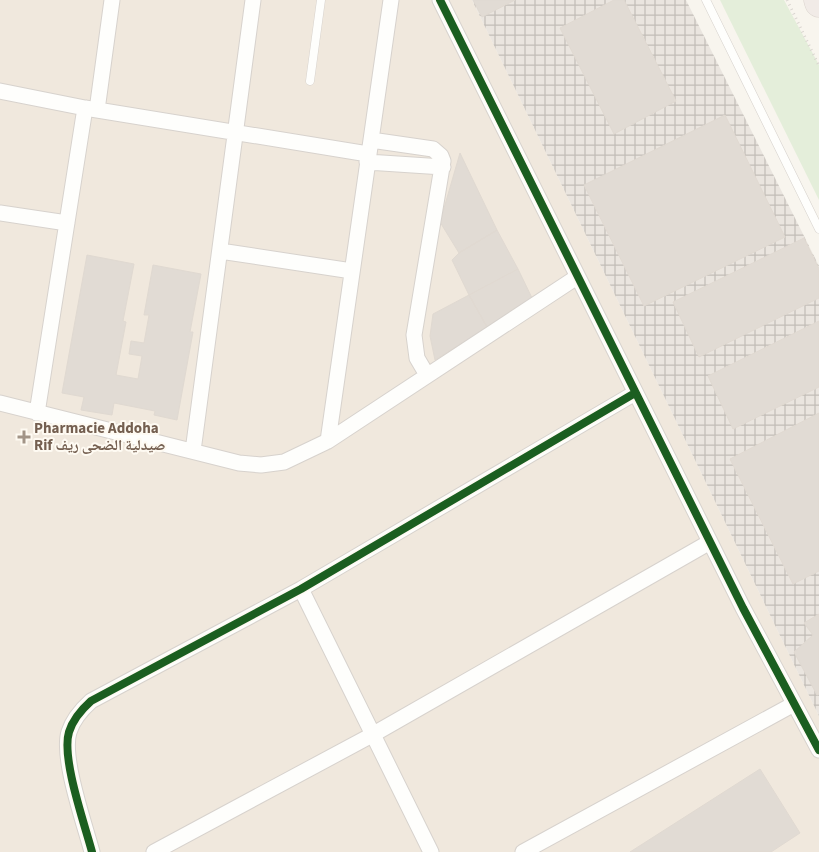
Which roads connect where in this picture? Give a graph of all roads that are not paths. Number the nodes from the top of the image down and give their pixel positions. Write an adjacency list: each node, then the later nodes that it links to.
1 (112, 0): 9 (street)
2 (253, 0): 10 (street)
3 (321, 0): 7 (lane)
4 (391, 0): 11 (street)
5 (440, 0): 18 (street)
6 (706, 0): 15 (lane)
7 (310, 81)
8 (0, 91): 9 (street)
9 (91, 109): 10 (street); 14 (street)
10 (236, 133): 11 (street); 16 (street)
11 (369, 152): 12 (street); 12 (street); 17 (street)
12 (443, 167): 19 (street)
13 (0, 213): 14 (street)
14 (67, 223): 22 (street)
15 (819, 229)
16 (220, 251): 17 (street); 24 (street)
17 (352, 271): 23 (street)
18 (577, 277): 19 (street); 20 (street)
19 (428, 375): 23 (street)
20 (635, 393): 25 (street); 26 (street)
21 (0, 403): 22 (street)
22 (37, 413): 24 (street)
23 (328, 441): 24 (street)
24 (193, 451)
25 (710, 542): 27 (street); 28 (street)
26 (301, 589): 28 (street); 30 (street)
27 (794, 704): 29 (street); 33 (street)
28 (372, 735): 31 (street); 32 (street)
29 (819, 750)
30 (92, 852)
31 (154, 852)
32 (431, 852)
33 (523, 852)

